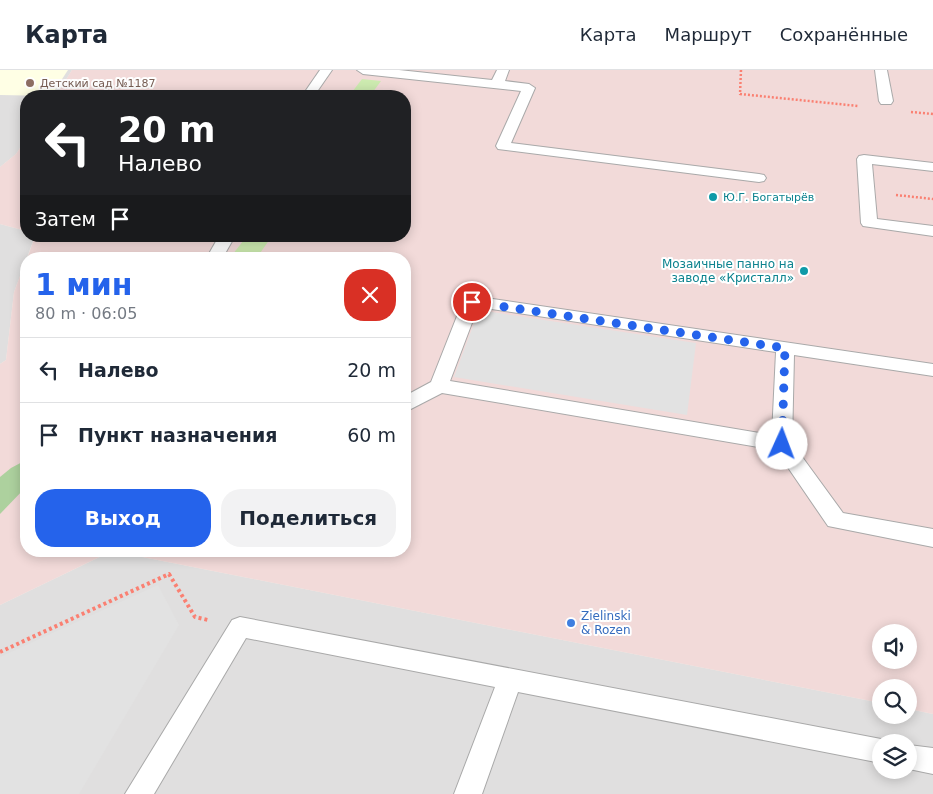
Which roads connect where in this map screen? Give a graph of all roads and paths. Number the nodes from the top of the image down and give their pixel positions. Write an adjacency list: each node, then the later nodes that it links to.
1 (326, 70): 7 (lane)
2 (363, 70): 6 (lane)
3 (503, 70): 6 (lane)
4 (741, 70): 9 (path)
5 (881, 70): 8 (lane)
6 (497, 84): 13 (lane)
7 (312, 90)
8 (886, 101)
9 (858, 106)
10 (905, 111): 11 (path)
11 (933, 114)
12 (933, 167): 15 (lane)
13 (760, 178)
14 (849, 189): 15 (lane)
15 (866, 191): 16 (lane)
16 (933, 231)
17 (785, 348): 18 (lane); 19 (lane); 21 (lane)
18 (933, 370)
19 (439, 386): 20 (lane); 21 (lane)
20 (411, 402)
21 (782, 444): 22 (lane)
22 (933, 538)
23 (240, 627): 24 (path); 25 (lane); 29 (lane)
24 (0, 652)
25 (510, 680): 26 (lane); 30 (lane)
26 (872, 749)
27 (917, 758): 28 (lane)
28 (933, 761)
29 (139, 794)
30 (468, 794)

